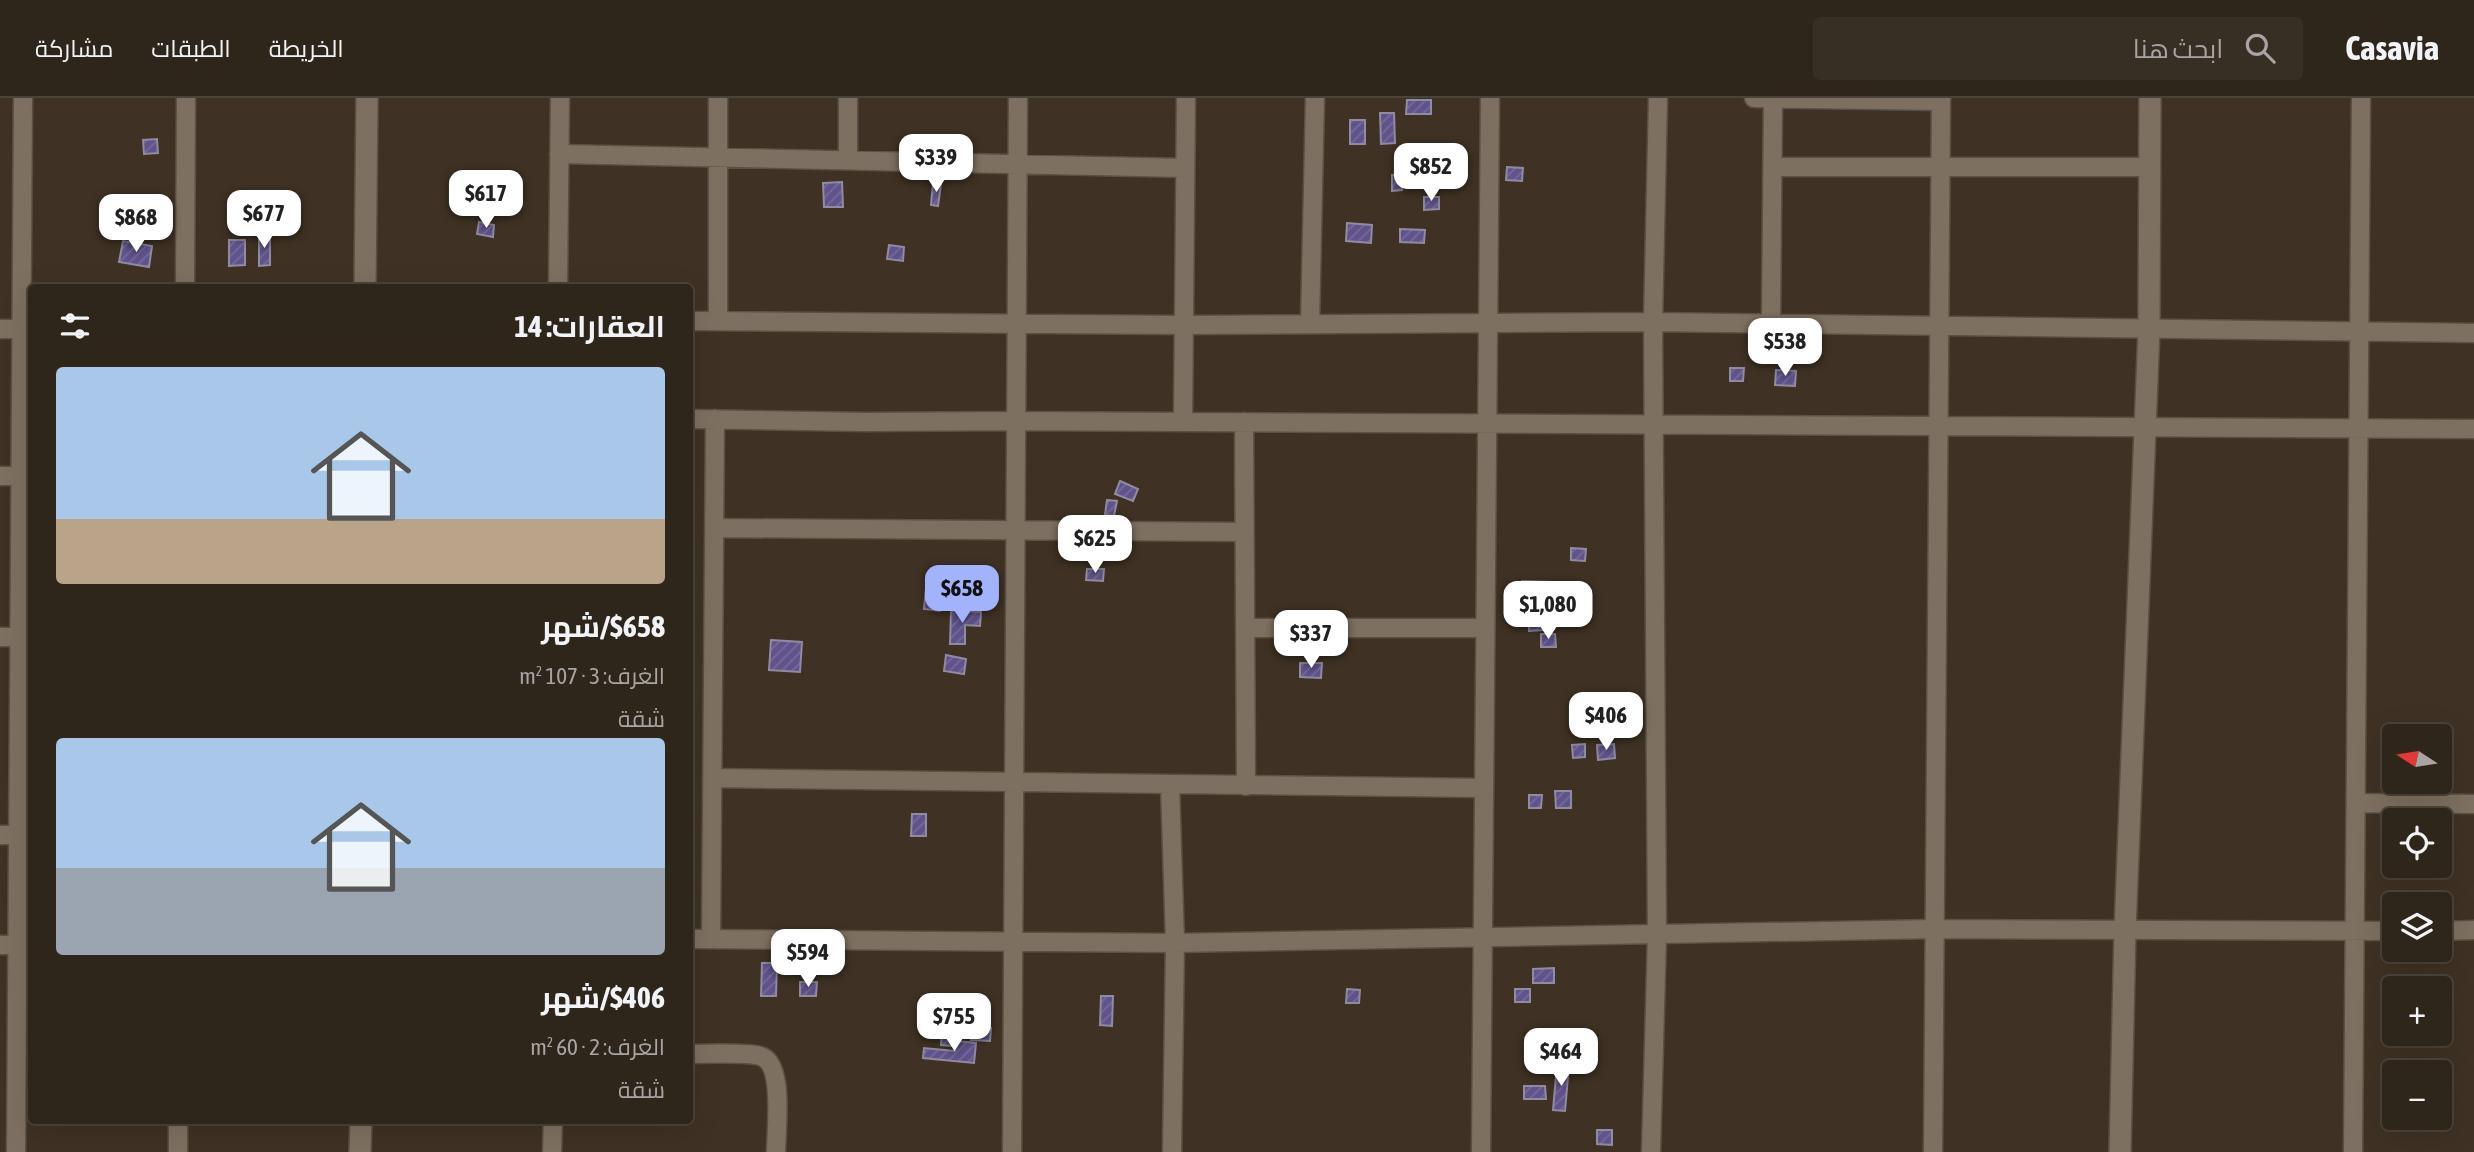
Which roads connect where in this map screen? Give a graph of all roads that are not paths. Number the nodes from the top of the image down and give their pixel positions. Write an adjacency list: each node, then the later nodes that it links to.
1 (23, 98): 38 (street)
2 (186, 98): 25 (street)
3 (367, 98): 26 (street)
4 (560, 98): 17 (street)
5 (718, 98): 18 (street)
6 (848, 98): 19 (street)
7 (1018, 98): 20 (street)
8 (1186, 98): 23 (street)
9 (1315, 98): 33 (street)
10 (1490, 98): 31 (street)
11 (1658, 98): 30 (street)
12 (1754, 98): 13 (street)
13 (1773, 98): 16 (street); 21 (street)
14 (2150, 98): 22 (street)
15 (2361, 98): 40 (street)
16 (1941, 99): 24 (street)
17 (559, 154): 18 (street); 27 (street)
18 (717, 158): 19 (street); 29 (street)
19 (848, 160): 20 (street)
20 (1017, 164): 23 (street); 32 (street)
21 (1773, 167): 24 (street); 34 (street)
22 (2150, 167): 24 (street); 39 (street)
23 (1185, 168): 36 (street)
24 (1940, 169): 35 (street)
25 (185, 284)
26 (365, 284)
27 (558, 284)
28 (693, 321): 29 (street)
29 (718, 321): 32 (street)
30 (1653, 322): 31 (street); 34 (street); 48 (street)
31 (1487, 323): 33 (street); 47 (street)
32 (1015, 324): 36 (street); 44 (street)
33 (1310, 324): 36 (street)
34 (1771, 324): 35 (street)
35 (1940, 324): 39 (street); 49 (street)
36 (1184, 325): 45 (street)
37 (0, 329): 38 (street)
38 (26, 329): 54 (street)
39 (2149, 329): 40 (street); 50 (street)
40 (2360, 331): 41 (street); 51 (street)
41 (2474, 333)
42 (693, 419): 43 (street)
43 (715, 419): 44 (street); 55 (street)
44 (1016, 421): 45 (street); 56 (street)
45 (1183, 422): 46 (street)
46 (1244, 422): 47 (street); 57 (street)
47 (1487, 423): 48 (street); 59 (street)
48 (1655, 423): 49 (street); 76 (street)
49 (1937, 425): 50 (street); 70 (street)
50 (2145, 426): 51 (street); 71 (street)
51 (2359, 428): 52 (street); 67 (street)
52 (2474, 429)
53 (0, 476): 54 (street)
54 (20, 476): 61 (street)
55 (714, 528): 56 (street); 62 (street)
56 (1015, 530): 57 (street); 63 (street)
57 (1244, 532): 58 (street)
58 (1245, 628): 59 (street); 65 (street)
59 (1485, 628): 66 (street)
60 (0, 637): 61 (street)
61 (25, 637): 69 (street)
62 (712, 778): 63 (street); 79 (street)
63 (1014, 782): 64 (street); 80 (street)
64 (1170, 785): 65 (street); 81 (street)
65 (1246, 786): 66 (street)
66 (1484, 789): 77 (street)
67 (2356, 803): 68 (street); 73 (street)
68 (2474, 804)
69 (17, 835): 82 (street)
70 (1934, 929): 71 (street); 76 (street); 98 (street)
71 (2125, 930): 73 (street); 99 (street)
72 (2474, 930): 75 (street)
73 (2355, 931): 74 (street); 100 (street)
74 (2382, 931)
75 (2452, 931)
76 (1657, 935): 77 (street); 97 (street)
77 (1483, 937): 81 (street); 96 (street)
78 (693, 939): 79 (street)
79 (711, 939): 80 (street)
80 (1013, 940): 81 (street); 94 (street)
81 (1175, 943): 95 (street)
82 (16, 945): 83 (street)
83 (8, 1044): 85 (street)
84 (693, 1054): 93 (street)
85 (24, 1072): 89 (street)
86 (178, 1124): 90 (street)
87 (360, 1124): 91 (street)
88 (553, 1124): 92 (street)
89 (16, 1152)
90 (178, 1152)
91 (360, 1152)
92 (552, 1152)
93 (776, 1152)
94 (1012, 1152)
95 (1172, 1152)
96 (1481, 1152)
97 (1651, 1152)
98 (1933, 1152)
99 (2120, 1152)
100 (2353, 1152)

